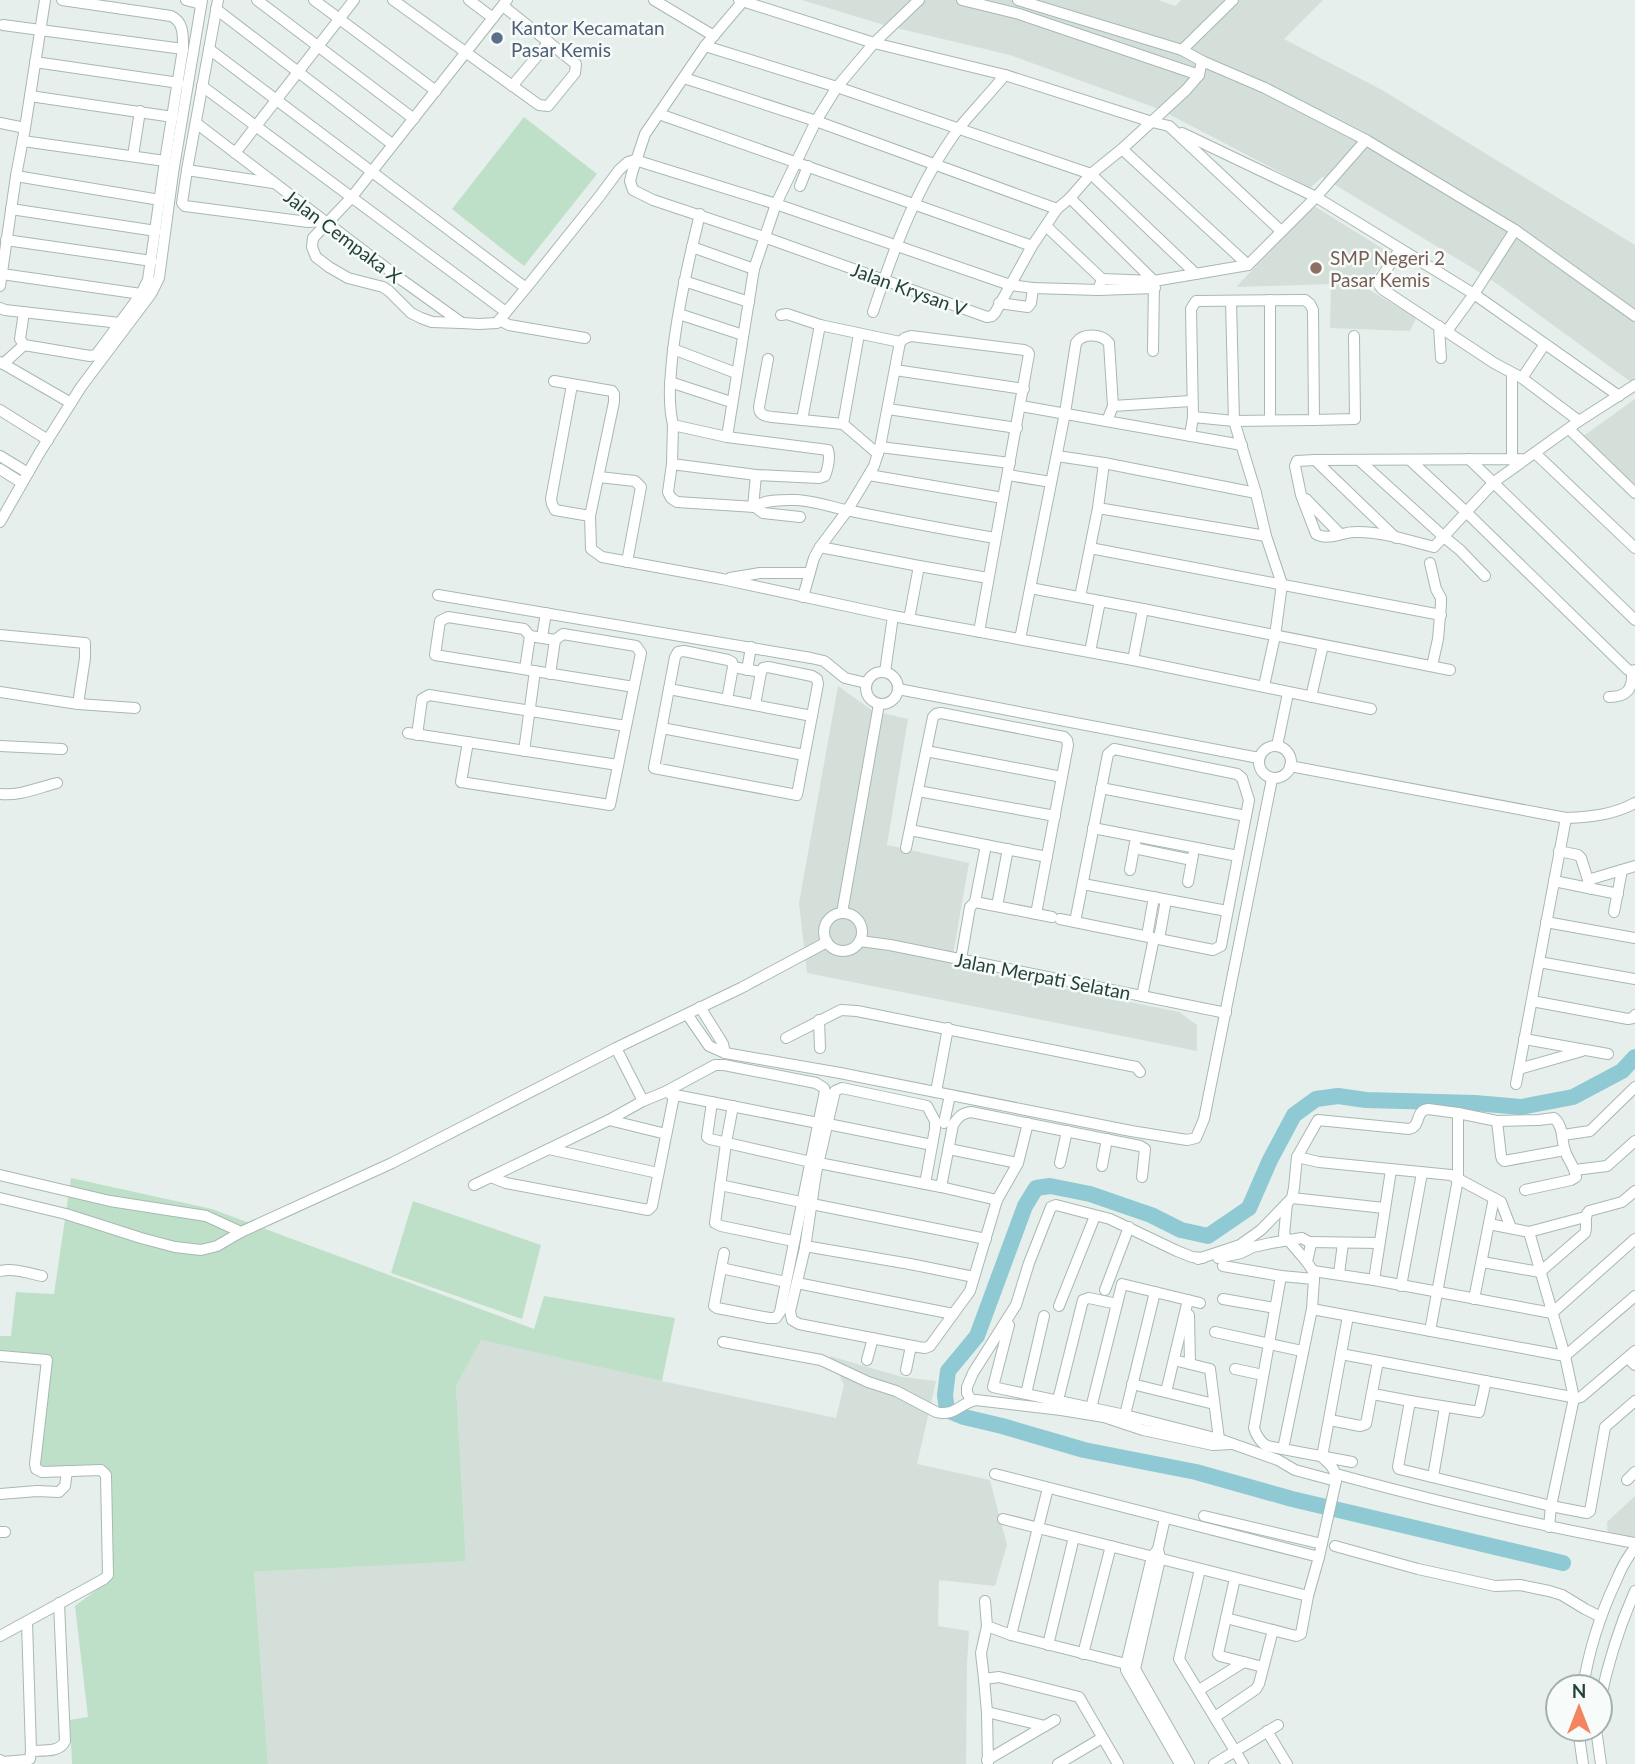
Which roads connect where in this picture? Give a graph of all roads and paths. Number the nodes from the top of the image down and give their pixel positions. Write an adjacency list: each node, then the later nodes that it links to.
1 (45, 0): 22 (street)
2 (62, 0): 28 (street)
3 (186, 0): 15 (street)
4 (257, 0): 26 (street)
5 (314, 0): 20 (street)
6 (354, 0): 20 (street)
7 (393, 0): 31 (street)
8 (469, 0): 19 (street)
9 (654, 0): 23 (street)
10 (919, 0): 25 (street)
11 (962, 0): 18 (street)
12 (1019, 0): 18 (street); 30 (street)
13 (1233, 0): 30 (street)
14 (742, 1): 23 (street); 25 (street)
15 (202, 2): 57 (street)
16 (505, 3): 19 (street); 24 (street)
17 (217, 4): 29 (street); 34 (street)
18 (1019, 15): 36 (street)
19 (493, 18): 31 (street)
20 (339, 19): 26 (street); 42 (street)
21 (3, 25): 22 (street)
22 (41, 29): 28 (street); 33 (street)
23 (714, 36): 27 (street)
24 (549, 42): 40 (street); 40 (street)
25 (874, 43): 35 (street); 41 (street)
26 (318, 45): 34 (street); 48 (street)
27 (705, 46): 37 (street); 41 (street)
28 (183, 49): 38 (street)
29 (209, 49): 39 (street); 44 (street)
30 (1182, 50): 32 (street)
31 (466, 54): 40 (street); 42 (street)
32 (1202, 61): 36 (street); 58 (street)
33 (35, 62): 38 (street); 43 (street)
34 (298, 71): 44 (street); 60 (street)
35 (1005, 75): 50 (street); 56 (street)
36 (1199, 75): 50 (street)
37 (684, 78): 46 (street); 49 (street)
38 (179, 83): 47 (street)
39 (202, 86): 52 (street); 54 (street)
40 (512, 86)
41 (837, 86): 49 (street); 56 (street)
42 (436, 91): 48 (street)
43 (30, 96): 45 (street); 55 (street)
44 (276, 99): 54 (street); 70 (street)
45 (140, 111): 47 (street); 63 (street)
46 (659, 114): 64 (street); 66 (street)
47 (173, 117): 57 (street)
48 (414, 119): 60 (street)
49 (816, 121): 66 (street); 67 (street)
50 (1152, 122): 53 (street); 61 (street)
51 (0, 123): 55 (street)
52 (196, 124): 62 (street, Jalan Cempaka X); 69 (street)
53 (1169, 126): 75 (street); 87 (street)
54 (256, 127): 62 (street); 76 (street)
55 (26, 128): 59 (street)
56 (959, 129): 67 (street); 71 (street)
57 (173, 140): 65 (street); 100 (street)
58 (1366, 140): 75 (street); 88 (street)
59 (23, 141): 63 (street); 72 (street)
60 (393, 144): 70 (street)
61 (1122, 149): 71 (street); 96 (street)
62 (235, 153): 73 (street, Jalan Cempaka X)
63 (133, 156): 65 (street)
64 (635, 160): 79 (street); 83 (street, Jalan Krysan V); 107 (street)
65 (165, 161): 78 (street)
66 (795, 162): 68 (street); 79 (street)
67 (936, 164): 80 (street); 82 (street)
68 (808, 166): 74 (street); 80 (street)
69 (187, 170): 73 (street); 84 (street)
70 (372, 171): 76 (street); 107 (street)
71 (1091, 174): 77 (street); 99 (street)
72 (16, 176): 78 (street); 81 (street)
73 (273, 183): 84 (street, Jalan Cempaka X)
74 (800, 186)
75 (1316, 197): 87 (street); 94 (street)
76 (351, 198): 84 (street); 121 (street)
77 (1070, 198): 82 (street); 105 (street)
78 (160, 200): 86 (street)
79 (776, 204): 89 (street); 91 (street)
80 (913, 204): 91 (street); 92 (street)
81 (11, 209): 86 (street); 90 (street)
82 (1058, 209): 85 (street)
83 (700, 214): 89 (street, Jalan Krysan V); 93 (street)
84 (324, 222): 125 (street, Jalan Cempaka X); 125 (street)
85 (1046, 226): 92 (street); 101 (street)
86 (156, 230): 95 (street)
87 (1281, 230): 96 (street)
88 (1515, 230): 111 (street); 122 (street)
89 (764, 237): 97 (street); 103 (street, Jalan Krysan V)
90 (6, 240): 95 (street); 98 (street)
91 (897, 246): 103 (street); 104 (street)
92 (1032, 246): 104 (street)
93 (692, 247): 97 (street); 102 (street)
94 (1400, 249): 111 (street); 127 (street)
95 (152, 261): 100 (street)
96 (1248, 265): 99 (street)
97 (754, 269): 114 (street)
98 (2, 274): 106 (street); 110 (street)
99 (1196, 274): 105 (street)
100 (154, 277): 110 (street); 131 (street)
101 (1102, 279): 105 (street); 109 (street)
102 (684, 281): 114 (street); 119 (street)
103 (883, 281): 115 (street, Jalan Krysan V); 118 (street)
104 (1010, 285): 108 (street); 115 (street)
105 (1154, 285): 109 (street); 138 (street)
106 (0, 286)
107 (526, 288): 121 (street)
108 (1033, 288): 109 (street); 115 (street)
109 (1098, 290)
110 (141, 294): 124 (street)
111 (1474, 295): 127 (street); 134 (street)
112 (1270, 300): 113 (street); 161 (street); 162 (street)
113 (1231, 301): 151 (street); 164 (street)
114 (749, 302): 129 (street)
115 (999, 303)
116 (0, 308): 117 (street)
117 (24, 312): 123 (street); 135 (street)
118 (873, 312)
119 (679, 314): 129 (street); 136 (street)
120 (781, 315): 126 (street)
121 (503, 316): 125 (street); 132 (street)
122 (1635, 316)
123 (104, 321): 124 (street); 137 (street)
124 (120, 323): 131 (street)
125 (462, 323)
126 (820, 325): 128 (street); 160 (street)
127 (1443, 329): 139 (street); 144 (street)
128 (859, 334): 133 (street); 166 (street)
129 (743, 335): 143 (street)
130 (1354, 336): 162 (street)
131 (114, 337): 137 (street); 153 (street)
132 (585, 338)
133 (900, 342): 142 (street); 149 (street)
134 (1545, 344): 144 (street); 150 (street)
135 (24, 345): 137 (street); 141 (street)
136 (673, 349): 143 (street); 146 (street)
137 (100, 350)
138 (1153, 351)
139 (1441, 358)
140 (768, 359): 160 (street)
141 (2, 363): 153 (street)
142 (895, 370): 149 (street); 156 (street)
143 (736, 373): 152 (street)
144 (1517, 376): 165 (street); 178 (street)
145 (554, 381): 147 (street)
146 (670, 382): 152 (street); 167 (street)
147 (572, 385): 192 (street); 204 (street)
148 (1635, 385): 150 (street)
149 (1024, 389): 155 (street)
150 (1619, 396): 165 (street)
151 (1191, 401): 154 (street); 159 (street)
152 (731, 402): 171 (street)
153 (71, 403): 172 (street)
154 (1113, 405): 158 (street); 163 (street)
155 (1021, 406): 158 (street); 168 (street)
156 (888, 409): 168 (street); 174 (street)
157 (0, 410): 172 (street)
158 (1065, 413): 163 (street); 177 (street)
159 (1193, 417): 164 (street); 170 (street)
160 (802, 420): 166 (street)
161 (1270, 420): 162 (street); 164 (street)
162 (1314, 420)
163 (1107, 421): 170 (street)
164 (1234, 421): 173 (street)
165 (1579, 421): 169 (street)
166 (843, 424): 174 (street)
167 (673, 425): 171 (street); 186 (street)
168 (1017, 428): 184 (street)
169 (1569, 429): 175 (street); 197 (street)
170 (1190, 436): 173 (street)
171 (727, 437): 189 (street)
172 (48, 440): 188 (street)
173 (1242, 445): 196 (street)
174 (879, 451): 184 (street); 190 (street)
175 (1535, 453): 180 (street); 214 (street)
176 (0, 456): 188 (street)
177 (1057, 456): 185 (street); 193 (street)
178 (1512, 458): 179 (street); 180 (street)
179 (1469, 459): 183 (street); 194 (street)
180 (1525, 459): 194 (street)
181 (1315, 460): 182 (street); 198 (street); 211 (street)
182 (1359, 460): 183 (street); 209 (street)
183 (1410, 460): 203 (street)
184 (1010, 463): 191 (street)
185 (1104, 463): 196 (street); 201 (street)
186 (672, 464): 189 (street); 200 (street)
187 (0, 469): 195 (street)
188 (28, 473): 195 (street)
189 (756, 475): 200 (street)
190 (869, 475): 199 (street); 202 (street)
191 (1007, 475): 193 (street); 199 (street)
192 (599, 477): 204 (street); 215 (street)
193 (1051, 482): 223 (street)
194 (1494, 482): 203 (street); 233 (street)
195 (22, 483): 206 (street)
196 (1256, 493): 208 (street)
197 (1635, 493)
198 (1301, 495): 207 (street); 207 (street)
199 (1003, 498): 210 (street)
200 (754, 507): 202 (street); 205 (street)
201 (1098, 508): 208 (street); 213 (street)
202 (848, 511): 210 (street); 212 (street)
203 (1465, 511): 209 (street); 250 (street)
204 (590, 516): 215 (street)
205 (800, 517)
206 (0, 521)
207 (1340, 534): 211 (street)
208 (1266, 536): 222 (street)
209 (1444, 537): 211 (street); 219 (street)
210 (995, 538): 220 (street)
211 (1396, 538)
212 (820, 547): 217 (street); 218 (street)
213 (1090, 548): 222 (street); 226 (street)
214 (1635, 548)
215 (627, 562): 221 (street)
216 (1430, 563): 230 (street)
217 (919, 566): 220 (street); 232 (street)
218 (809, 573): 221 (street); 225 (street)
219 (1485, 576)
220 (988, 578): 234 (street)
221 (722, 579): 225 (street)
222 (1282, 584): 230 (street); 237 (street)
223 (1030, 589): 226 (street); 239 (street)
224 (438, 595): 229 (street)
225 (803, 597): 231 (street)
226 (1080, 597): 227 (street)
227 (1100, 601): 228 (street); 243 (street)
228 (1143, 609): 237 (street); 244 (street)
229 (546, 613): 238 (street); 242 (street)
230 (1441, 615): 245 (street)
231 (892, 616): 232 (street); 252 (street)
232 (909, 619): 234 (street)
233 (1635, 620)
234 (979, 632): 239 (street)
235 (0, 635): 264 (street)
236 (530, 636): 238 (street); 247 (street); 247 (street)
237 (1275, 636): 241 (street); 255 (street)
238 (542, 638): 240 (street)
239 (1020, 639): 243 (street)
240 (555, 640): 253 (street); 256 (street)
241 (1323, 645): 245 (street); 261 (street)
242 (751, 648): 248 (street); 254 (street)
243 (1090, 652): 244 (street)
244 (1133, 660): 255 (street)
245 (1432, 666): 249 (street)
246 (733, 667): 248 (street); 257 (street); 263 (street)
247 (530, 670): 253 (street); 269 (street)
248 (747, 670): 251 (street)
249 (1450, 670)
250 (1633, 671): 262 (street)
251 (761, 672): 266 (street); 270 (street)
252 (885, 672): 254 (street); 258 (street)
253 (550, 674): 256 (street)
254 (866, 684): 265 (street)
255 (1264, 686): 260 (street)
256 (634, 687): 271 (street)
257 (669, 689): 263 (street); 272 (street)
258 (898, 689): 265 (street); 280 (street)
259 (0, 692): 264 (street)
260 (1287, 693): 261 (street); 275 (street)
261 (1311, 697): 268 (street)
262 (1609, 697)
263 (727, 700): 266 (street)
264 (78, 704): 267 (street)
265 (879, 704): 319 (street)
266 (755, 705): 270 (street)
267 (135, 708)
268 (1371, 709)
269 (530, 711): 271 (street); 273 (street); 277 (street)
270 (812, 716): 279 (street)
271 (626, 726): 281 (street)
272 (662, 728): 279 (street); 279 (street)
273 (468, 742): 277 (street); 281 (street)
274 (0, 746): 276 (street)
275 (1277, 746): 280 (street); 282 (street)
276 (62, 749)
277 (524, 751): 281 (street)
278 (926, 751): 283 (street); 283 (street); 287 (street)
279 (804, 755)
280 (1259, 758): 284 (street)
281 (618, 765)
282 (1290, 766): 284 (street); 292 (street)
283 (1062, 777): 290 (street)
284 (1272, 779): 333 (street)
285 (57, 783): 288 (street)
286 (1101, 788): 291 (street); 291 (street); 293 (street)
287 (918, 790): 290 (street); 294 (street)
288 (0, 794)
289 (1635, 803): 292 (street)
290 (1055, 816): 303 (street)
291 (1246, 816): 302 (street)
292 (1566, 818): 301 (street)
293 (1093, 828): 295 (street); 310 (street)
294 (910, 830): 296 (street); 298 (street)
295 (1137, 836): 297 (street); 299 (street)
296 (986, 845): 300 (street); 315 (street)
297 (1194, 847): 302 (street); 304 (street)
298 (906, 848)
299 (1134, 848): 304 (street); 306 (street)
300 (1008, 849): 303 (street); 316 (street)
301 (1559, 851): 308 (street); 311 (street)
302 (1238, 856): 317 (street)
303 (1047, 857): 320 (street)
304 (1192, 860): 309 (street)
305 (1635, 866): 307 (street)
306 (1129, 870)
307 (1622, 870): 311 (street); 312 (street)
308 (1554, 881): 311 (street); 322 (street)
309 (1188, 882)
310 (1083, 884): 313 (street); 321 (street)
311 (1590, 884): 312 (street)
312 (1618, 894): 318 (street)
313 (1154, 897): 314 (street); 323 (street)
314 (1166, 900): 317 (street); 323 (street)
315 (975, 902): 316 (street); 327 (street)
316 (997, 906): 320 (street)
317 (1227, 911): 323 (street)
318 (1614, 912)
319 (842, 913): 325 (street); 326 (street)
320 (1036, 914): 321 (street)
321 (1075, 922): 323 (street)
322 (1546, 922): 324 (street); 328 (street)
323 (1153, 938): 330 (street)
324 (1635, 938)
325 (860, 941): 326 (street); 327 (street, Jalan Merpati Selatan)
326 (827, 942): 332 (street)
327 (961, 959): 330 (street, Jalan Merpati Selatan)
328 (1539, 962): 329 (street); 331 (street)
329 (1635, 979)
330 (1142, 996): 333 (street, Jalan Merpati Selatan)
331 (1532, 1001): 335 (street); 339 (street)
332 (700, 1007): 334 (street); 343 (street)
333 (1226, 1013): 351 (street)
334 (687, 1014): 340 (street); 343 (street)
335 (1635, 1015)
336 (819, 1020): 337 (street); 338 (street); 341 (street)
337 (948, 1028): 346 (street); 349 (street)
338 (786, 1038)
339 (1524, 1039): 342 (street); 345 (street)
340 (616, 1048): 352 (street); 402 (street)
341 (820, 1048)
342 (1584, 1050): 344 (street); 345 (street)
343 (725, 1053): 349 (street)
344 (1608, 1054)
345 (1519, 1069): 347 (street)
346 (1140, 1072)
347 (1516, 1084)
348 (1635, 1087): 363 (street)
349 (936, 1092): 351 (street)
350 (670, 1094): 352 (street); 353 (street); 360 (street); 362 (street)
351 (950, 1095): 358 (street)
352 (643, 1101): 356 (street)
353 (712, 1102): 354 (street); 366 (street)
354 (733, 1106): 360 (street); 366 (street)
355 (1458, 1113): 357 (street); 371 (street); 383 (street)
356 (609, 1120): 362 (street); 368 (street)
357 (1497, 1121): 363 (street); 370 (street)
358 (944, 1123): 359 (street); 360 (street); 367 (street); 369 (street)
359 (1027, 1123): 361 (street); 373 (street)
360 (823, 1124): 367 (street); 372 (street)
361 (1068, 1131): 364 (street); 374 (street)
362 (666, 1134): 378 (street)
363 (1563, 1135): 370 (street)
364 (1107, 1139): 375 (street); 382 (street)
365 (1635, 1141): 377 (street)
366 (726, 1143): 372 (street); 386 (street)
367 (932, 1145): 384 (street)
368 (548, 1149): 378 (street); 381 (street)
369 (948, 1149): 373 (street); 387 (street)
370 (1565, 1150): 377 (street)
371 (1297, 1157): 376 (street); 393 (street)
372 (815, 1163): 384 (street); 394 (street)
373 (1018, 1163): 392 (street)
374 (1060, 1163)
375 (1101, 1166)
376 (1391, 1170): 379 (street); 395 (street)
377 (1575, 1170): 388 (street)
378 (658, 1173): 381 (street)
379 (1422, 1173): 383 (street); 425 (street)
380 (0, 1175): 402 (street)
381 (491, 1177): 385 (street)
382 (1142, 1177)
383 (1458, 1178): 391 (street); 428 (street)
384 (925, 1184): 387 (street)
385 (474, 1185)
386 (720, 1185): 394 (street); 405 (street)
387 (941, 1187): 392 (street)
388 (1525, 1190)
389 (1635, 1191): 397 (street)
390 (0, 1198): 402 (street)
391 (1494, 1198): 398 (street); 400 (street)
392 (997, 1200): 403 (street)
393 (1289, 1201): 395 (street); 404 (street); 412 (street)
394 (807, 1203): 403 (street); 405 (street); 410 (street)
395 (1384, 1208): 409 (street)
396 (1095, 1216): 399 (street); 435 (street); 470 (street)
397 (1585, 1217): 401 (street); 418 (street)
398 (1489, 1224): 400 (street); 413 (street)
399 (1129, 1227): 412 (street); 426 (street)
400 (1511, 1228): 401 (street)
401 (1529, 1231): 418 (street)
402 (241, 1232)
403 (985, 1239): 422 (street)
404 (1287, 1240): 406 (street); 412 (street); 417 (street)
405 (793, 1241): 424 (street)
406 (1309, 1241): 408 (street); 417 (street)
407 (1634, 1242): 438 (street)
408 (1343, 1243): 409 (street); 419 (street)
409 (1379, 1243): 423 (street)
410 (805, 1246): 422 (street); 424 (street)
411 (724, 1253): 415 (street)
412 (1198, 1259)
413 (1482, 1262): 418 (street); 431 (street)
414 (1223, 1266): 421 (street)
415 (721, 1268): 424 (street); 424 (street)
416 (0, 1270): 420 (street)
417 (1311, 1271): 419 (street); 421 (street); 437 (street)
418 (1540, 1272): 438 (street)
419 (1339, 1275): 423 (street)
420 (42, 1276)
421 (1281, 1276): 436 (street)
422 (974, 1277): 439 (street)
423 (1374, 1280): 425 (street)
424 (791, 1282): 439 (street); 445 (street)
425 (1401, 1286): 428 (street)
426 (1105, 1290)
427 (1155, 1292): 432 (street); 434 (street); 462 (street)
428 (1437, 1292): 431 (street); 443 (street)
429 (1635, 1297): 452 (street)
430 (1223, 1299): 436 (street)
431 (1474, 1299): 438 (street)
432 (1188, 1300): 433 (street); 455 (street); 457 (street)
433 (1200, 1303)
434 (1117, 1304): 467 (street); 473 (street)
435 (1059, 1306)
436 (1275, 1308): 447 (street)
437 (1312, 1309): 441 (street); 449 (street)
438 (1552, 1313): 452 (street)
439 (953, 1314): 448 (street)
440 (1044, 1316): 464 (street)
441 (1348, 1316): 443 (street); 450 (street)
442 (1009, 1325): 464 (street)
443 (1430, 1331): 452 (street)
444 (1215, 1332): 447 (street)
445 (873, 1338): 448 (street); 454 (street)
446 (723, 1342): 470 (street)
447 (1269, 1343): 449 (street); 460 (street)
448 (911, 1346): 459 (street)
449 (1302, 1351): 478 (street)
450 (1341, 1354): 456 (street); 475 (street)
451 (0, 1356): 481 (street)
452 (1565, 1356): 466 (street)
453 (1633, 1358): 466 (street)
454 (867, 1360)
455 (1174, 1360): 457 (street); 463 (street)
456 (1378, 1361): 461 (street); 465 (street)
457 (1190, 1364): 471 (street)
458 (1235, 1369): 460 (street)
459 (906, 1370)
460 (1263, 1375): 478 (street)
461 (1486, 1381): 466 (street); 472 (street)
462 (1132, 1384): 463 (street); 474 (street)
463 (1166, 1392): 471 (street)
464 (1026, 1394): 467 (street)
465 (1373, 1394): 468 (street); 475 (street)
466 (1574, 1398): 487 (street)
467 (1058, 1401): 473 (street)
468 (1410, 1401): 472 (street); 484 (street)
469 (1635, 1401): 487 (street)
470 (967, 1403): 477 (street)
471 (1214, 1404): 476 (street)
472 (1444, 1407): 484 (street)
473 (1091, 1408): 474 (street)
474 (1125, 1415): 476 (street)
475 (1330, 1420): 479 (street)
476 (1219, 1439): 477 (street)
477 (1231, 1444): 483 (street)
478 (1283, 1449): 479 (street)
479 (1322, 1457): 480 (street); 483 (street)
480 (1352, 1462)
481 (67, 1471): 486 (street); 505 (street)
482 (995, 1474): 485 (street)
483 (1336, 1477): 491 (street); 494 (street)
484 (1433, 1477): 487 (street)
485 (1048, 1488): 489 (street); 492 (street)
486 (0, 1494)
487 (1551, 1506): 491 (street)
488 (1204, 1516): 494 (street)
489 (1165, 1518): 498 (street); 499 (street)
490 (1003, 1519): 492 (street)
491 (1549, 1527): 495 (street)
492 (1038, 1528): 493 (street); 512 (street)
493 (1074, 1537): 496 (street); 514 (street)
494 (1322, 1544): 499 (street)
495 (1635, 1545): 507 (street)
496 (1111, 1546): 498 (street); 515 (street)
497 (1335, 1546): 507 (street)
498 (1156, 1555): 500 (street); 517 (street)
499 (1319, 1557): 503 (street)
500 (1200, 1569): 501 (street); 522 (street)
501 (1235, 1578): 503 (street); 508 (street)
502 (1635, 1591): 506 (street)
503 (1308, 1596): 511 (street)
504 (985, 1601): 510 (street)
505 (59, 1603): 509 (street); 532 (street)
506 (1632, 1607): 520 (street)
507 (1601, 1617): 519 (street)
508 (1226, 1618): 511 (street); 516 (street)
509 (27, 1622): 513 (street); 532 (street)
510 (987, 1626): 512 (street); 521 (street)
511 (1273, 1630): 518 (street)
512 (1011, 1635): 514 (street)
513 (0, 1636)
514 (1048, 1645): 515 (street)
515 (1083, 1654): 517 (street)
516 (1244, 1662): 518 (street); 522 (street)
517 (1130, 1665): 538 (street); 539 (street)
518 (1263, 1667): 524 (street)
519 (1585, 1673)
520 (1606, 1673)
521 (984, 1679): 523 (street); 529 (street)
522 (1199, 1690): 524 (street)
523 (988, 1712): 527 (street); 535 (street)
524 (1215, 1717): 533 (street)
525 (1055, 1720): 527 (street)
526 (1278, 1725): 528 (street)
527 (1045, 1726): 535 (street)
528 (1267, 1731): 533 (street); 542 (street)
529 (1102, 1738): 536 (street); 537 (street)
530 (1580, 1743): 543 (street)
531 (1598, 1743): 544 (street)
532 (31, 1751): 534 (street)
533 (1234, 1751): 540 (street); 541 (street)
534 (0, 1760)
535 (987, 1762)
536 (1058, 1764)
537 (1118, 1764)
538 (1180, 1764)
539 (1189, 1764)
540 (1214, 1764)
541 (1243, 1764)
542 (1287, 1764)
543 (1583, 1764)
544 (1601, 1764)

